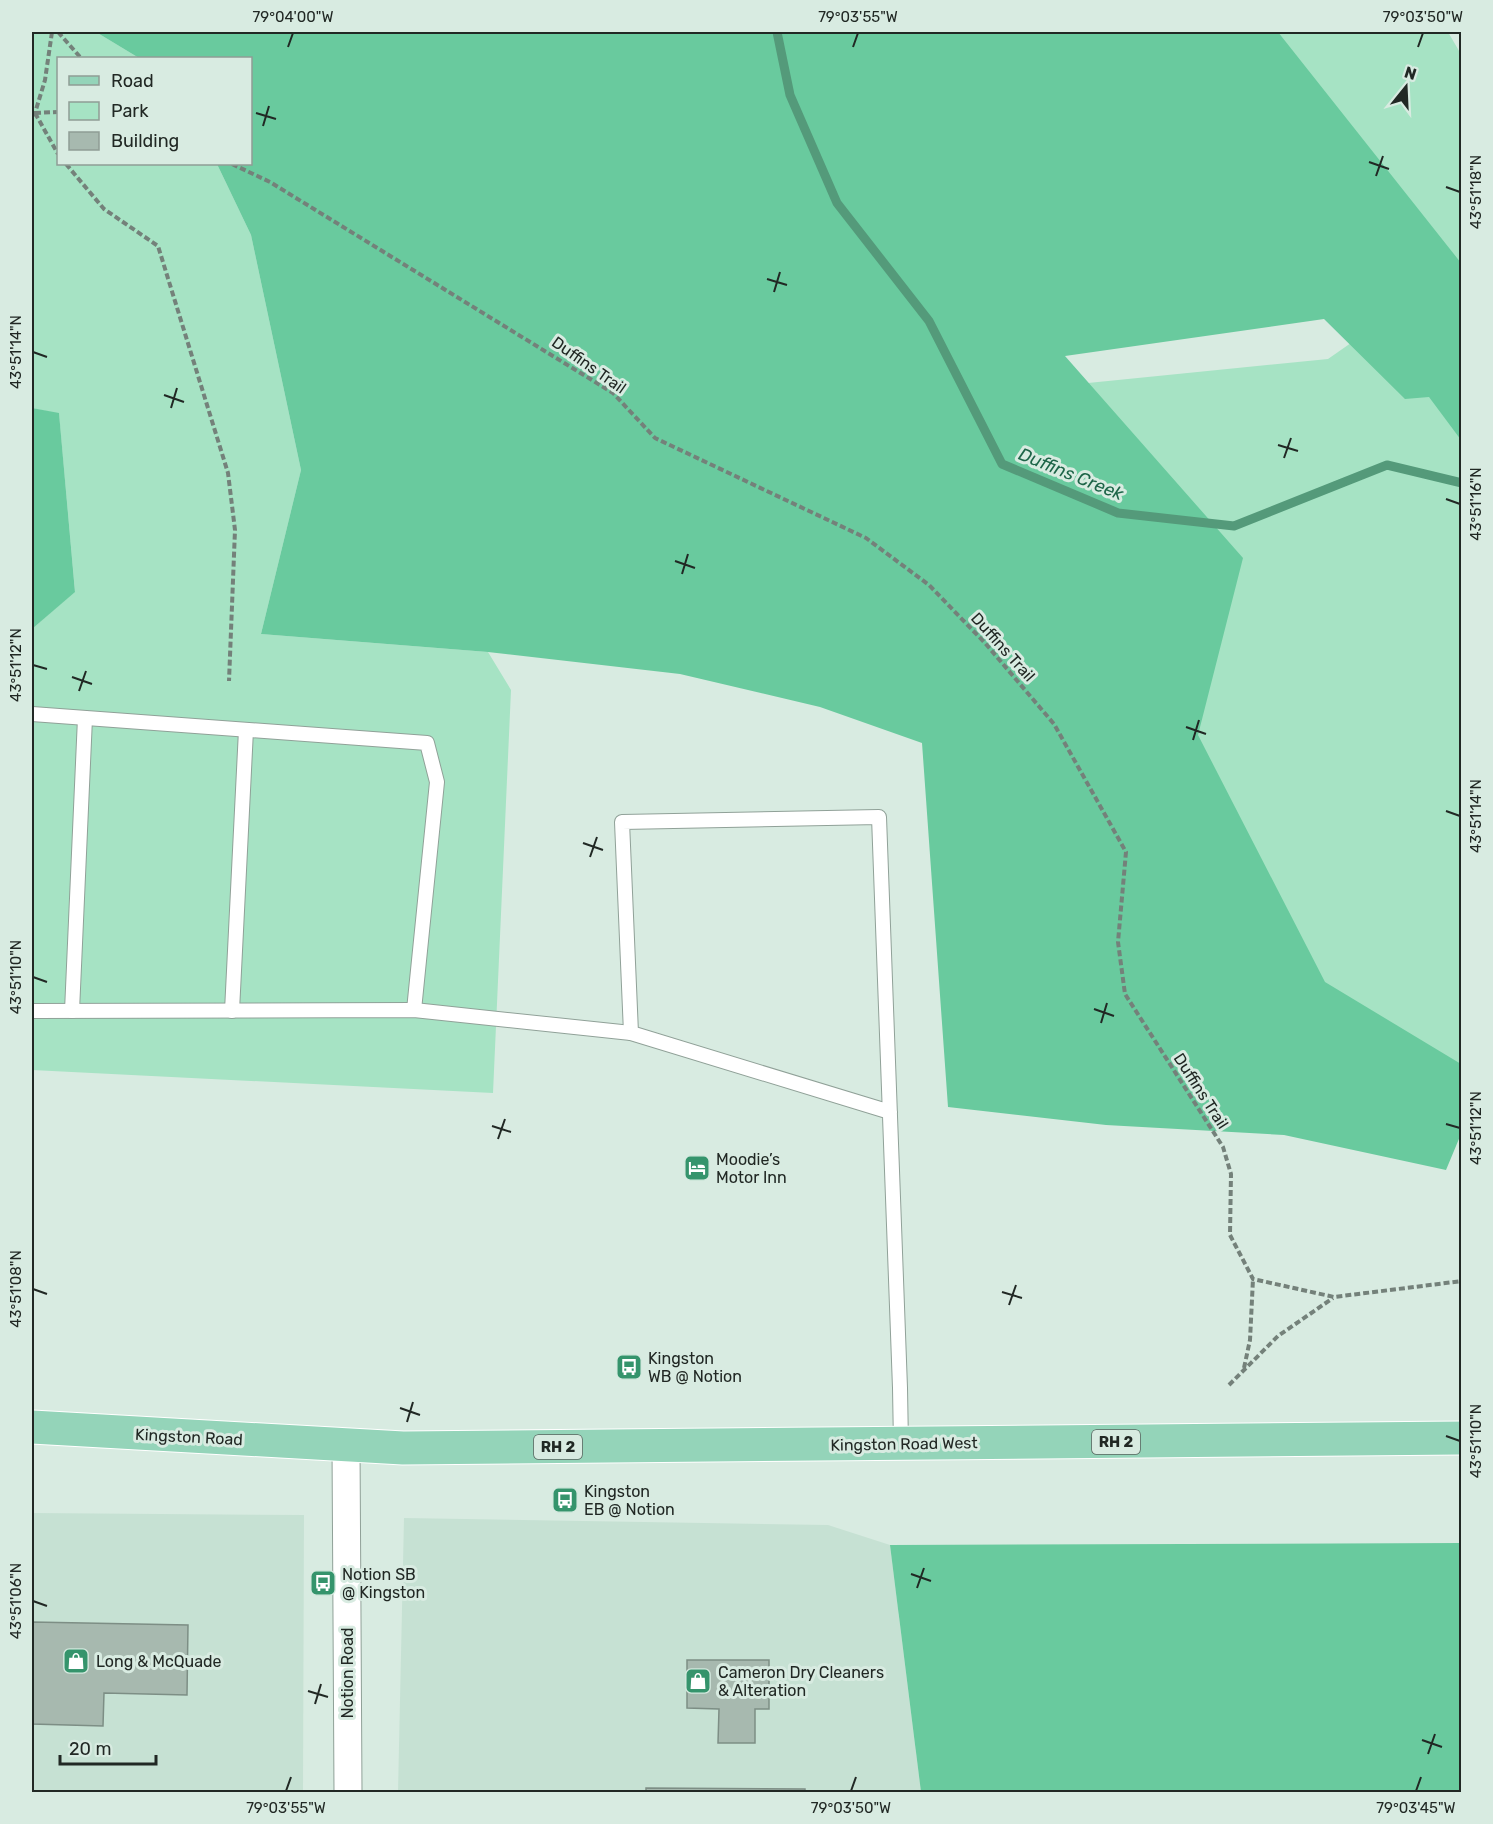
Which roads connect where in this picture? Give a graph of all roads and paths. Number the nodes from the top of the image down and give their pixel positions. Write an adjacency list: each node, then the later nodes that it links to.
1 (52, 32): 5 (path)
2 (58, 32): 3 (path)
3 (80, 57)
4 (57, 112): 5 (path)
5 (33, 115): 6 (path)
6 (57, 152)
7 (67, 165): 9 (path)
8 (234, 165): 19 (path, Duffins Trail)
9 (229, 681)
10 (32, 714): 11 (lane)
11 (85, 718): 12 (lane); 15 (lane)
12 (246, 730): 13 (lane); 16 (lane)
13 (414, 1010): 16 (lane); 17 (lane)
14 (32, 1011): 15 (lane)
15 (72, 1011): 16 (lane)
16 (232, 1011)
17 (631, 1033): 18 (lane); 18 (lane)
18 (890, 1112): 26 (lane)
19 (1253, 1279): 21 (path); 22 (path)
20 (1461, 1281): 21 (path)
21 (1334, 1297): 22 (path)
22 (1244, 1369): 23 (path)
23 (1229, 1385)
24 (32, 1427): 27 (main road, Kingston Road / RH 2)
25 (1461, 1438): 26 (main road, Kingston Road West / RH 2)
26 (901, 1444): 27 (main road, Kingston Road West / RH 2)
27 (346, 1445): 30 (street, Notion Road)
28 (32, 1586): 29 (path)
29 (32, 1602)
30 (348, 1792)

